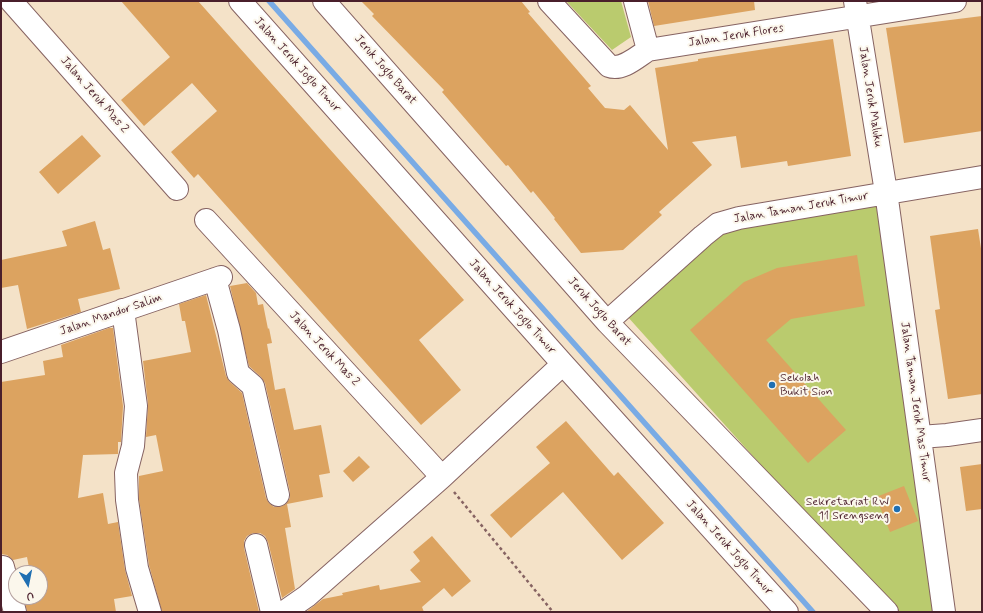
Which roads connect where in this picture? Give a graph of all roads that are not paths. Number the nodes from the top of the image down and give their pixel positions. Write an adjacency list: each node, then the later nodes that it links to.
1 (11, 1): 7 (street); 11 (street, Jalan Jeruk Mas 2)
2 (240, 1): 17 (street, Jalan Jeruk Joglo Timur)
3 (324, 1): 15 (street, Jeruk Joglo Barat)
4 (549, 1): 9 (street, Jalan Jeruk Flores)
5 (635, 1): 9 (street)
6 (955, 1): 8 (street, Jalan Jeruk Flores)
7 (1, 5)
8 (856, 9): 9 (street, Jalan Jeruk Flores); 12 (street, Jalan Jeruk Maluku)
9 (648, 50)
10 (982, 177): 12 (street, Jalan Taman Jeruk Timur)
11 (177, 189)
12 (886, 192): 15 (street, Jalan Taman Jeruk Timur); 19 (street, Jalan Taman Jeruk Mas Timur)
13 (206, 220): 20 (street, Jalan Jeruk Mas 2)
14 (123, 310): 16 (street, Jalan Mandor Salim); 21 (street, Jalan Mandor Salim); 25 (street)
15 (607, 322): 29 (street, Jeruk Joglo Barat)
16 (1, 352)
17 (563, 364): 20 (street); 28 (street, Jalan Jeruk Joglo Timur)
18 (982, 430): 19 (street)
19 (920, 437): 30 (street, Jalan Taman Jeruk Mas Timur)
20 (442, 477): 27 (street)
21 (278, 495)
22 (256, 545): 26 (street)
23 (4, 579): 24 (street)
24 (15, 612)
25 (150, 612)
26 (272, 612)
27 (284, 612)
28 (787, 612)
29 (887, 612)
30 (944, 612)

